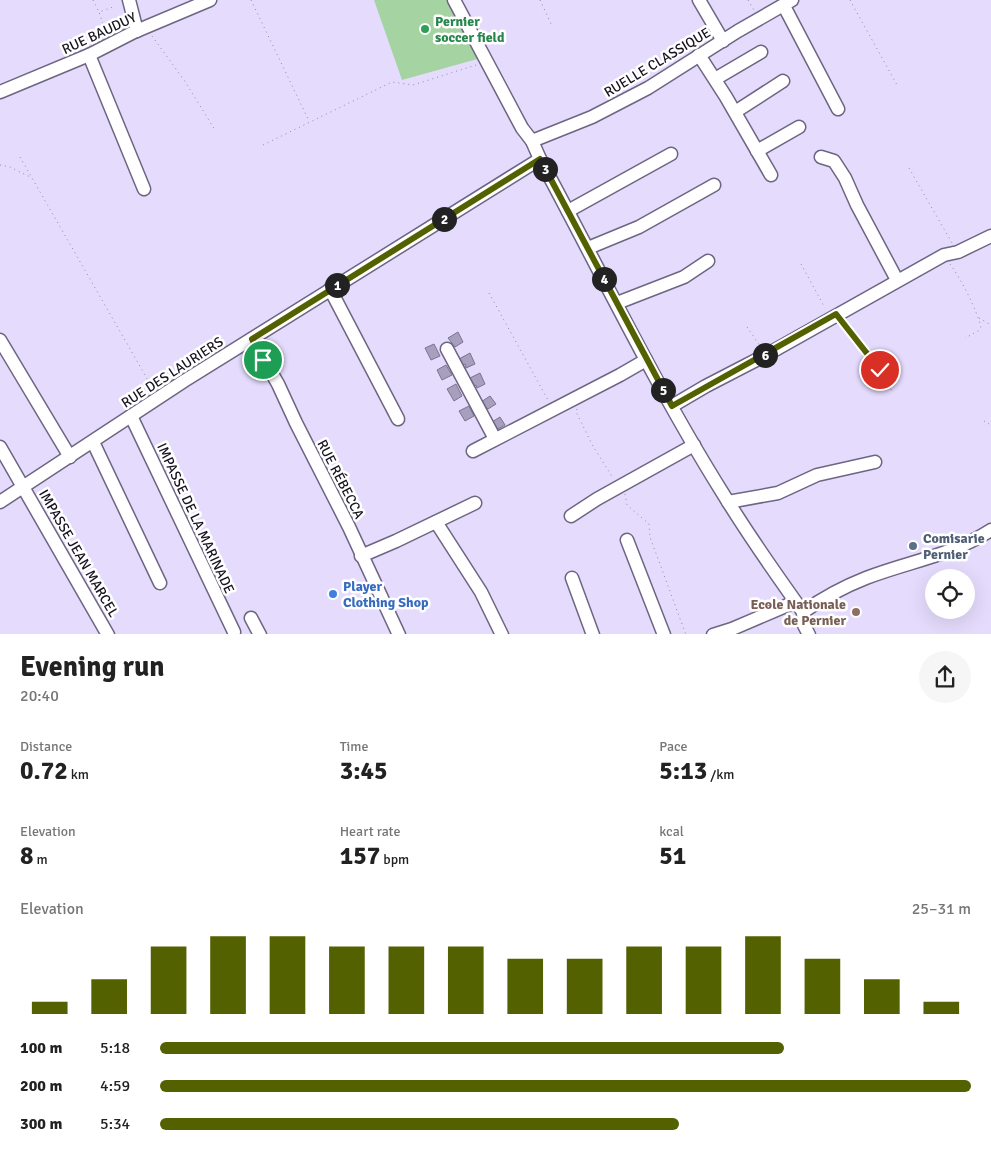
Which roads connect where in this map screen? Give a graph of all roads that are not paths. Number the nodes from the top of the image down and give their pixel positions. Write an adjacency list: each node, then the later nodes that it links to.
1 (129, 0): 6 (street)
2 (210, 0): 6 (street, RUE BAUDUY)
3 (454, 0): 17 (street)
4 (699, 0): 7 (street)
5 (788, 3): 7 (street, RUELLE CLASSIQUE); 14 (street)
6 (141, 29): 9 (street, RUE BAUDUY)
7 (723, 41): 10 (street, RUELLE CLASSIQUE)
8 (761, 52): 11 (street)
9 (89, 55): 13 (street, RUE BAUDUY); 24 (street)
10 (699, 55): 11 (street); 17 (street, RUELLE CLASSIQUE)
11 (715, 80): 15 (street)
12 (783, 81): 15 (street)
13 (0, 92)
14 (838, 109)
15 (735, 112): 18 (street)
16 (798, 127): 18 (street)
17 (532, 141): 21 (street)
18 (756, 151): 22 (street)
19 (671, 154): 25 (street)
20 (821, 157): 29 (street)
21 (540, 159): 25 (street); 30 (street, RUE DES LAURIERS)
22 (772, 175)
23 (714, 185): 27 (street)
24 (144, 189)
25 (568, 211): 27 (street)
26 (991, 236): 29 (street)
27 (588, 248): 31 (street)
28 (708, 261): 31 (street)
29 (897, 280): 36 (street)
30 (330, 290): 32 (street, RUE DES LAURIERS); 38 (street)
31 (617, 304): 35 (street)
32 (252, 339): 37 (street, RUE DES LAURIERS); 54 (street, RUE RÉBECCA)
33 (0, 340): 44 (street)
34 (447, 349): 39 (street)
35 (646, 360): 36 (street); 39 (street)
36 (672, 406): 41 (street)
37 (131, 416): 40 (street, RUE DES LAURIERS); 59 (street, IMPASSE DE LA MARINADE)
38 (398, 419)
39 (495, 440): 43 (street)
40 (93, 442): 44 (street, RUE DES LAURIERS); 56 (street)
41 (694, 445): 48 (street); 50 (street)
42 (0, 447): 46 (street, IMPASSE JEAN MARCEL)
43 (474, 451)
44 (70, 457): 46 (street, RUE DES LAURIERS)
45 (875, 462): 48 (street)
46 (24, 487): 47 (street, RUE DES LAURIERS); 60 (street, IMPASSE JEAN MARCEL)
47 (0, 502)
48 (728, 502): 57 (street)
49 (475, 503): 51 (street)
50 (571, 516)
51 (436, 522): 54 (street); 63 (street)
52 (991, 530): 57 (street)
53 (627, 540): 65 (street)
54 (361, 556): 62 (street, RUE RÉBECCA)
55 (572, 578): 64 (street)
56 (160, 583)
57 (799, 607): 66 (street); 67 (street)
58 (250, 618): 61 (street)
59 (234, 632)
60 (108, 634)
61 (260, 634)
62 (399, 634)
63 (502, 634)
64 (594, 634)
65 (664, 634)
66 (712, 634)
67 (809, 634)

